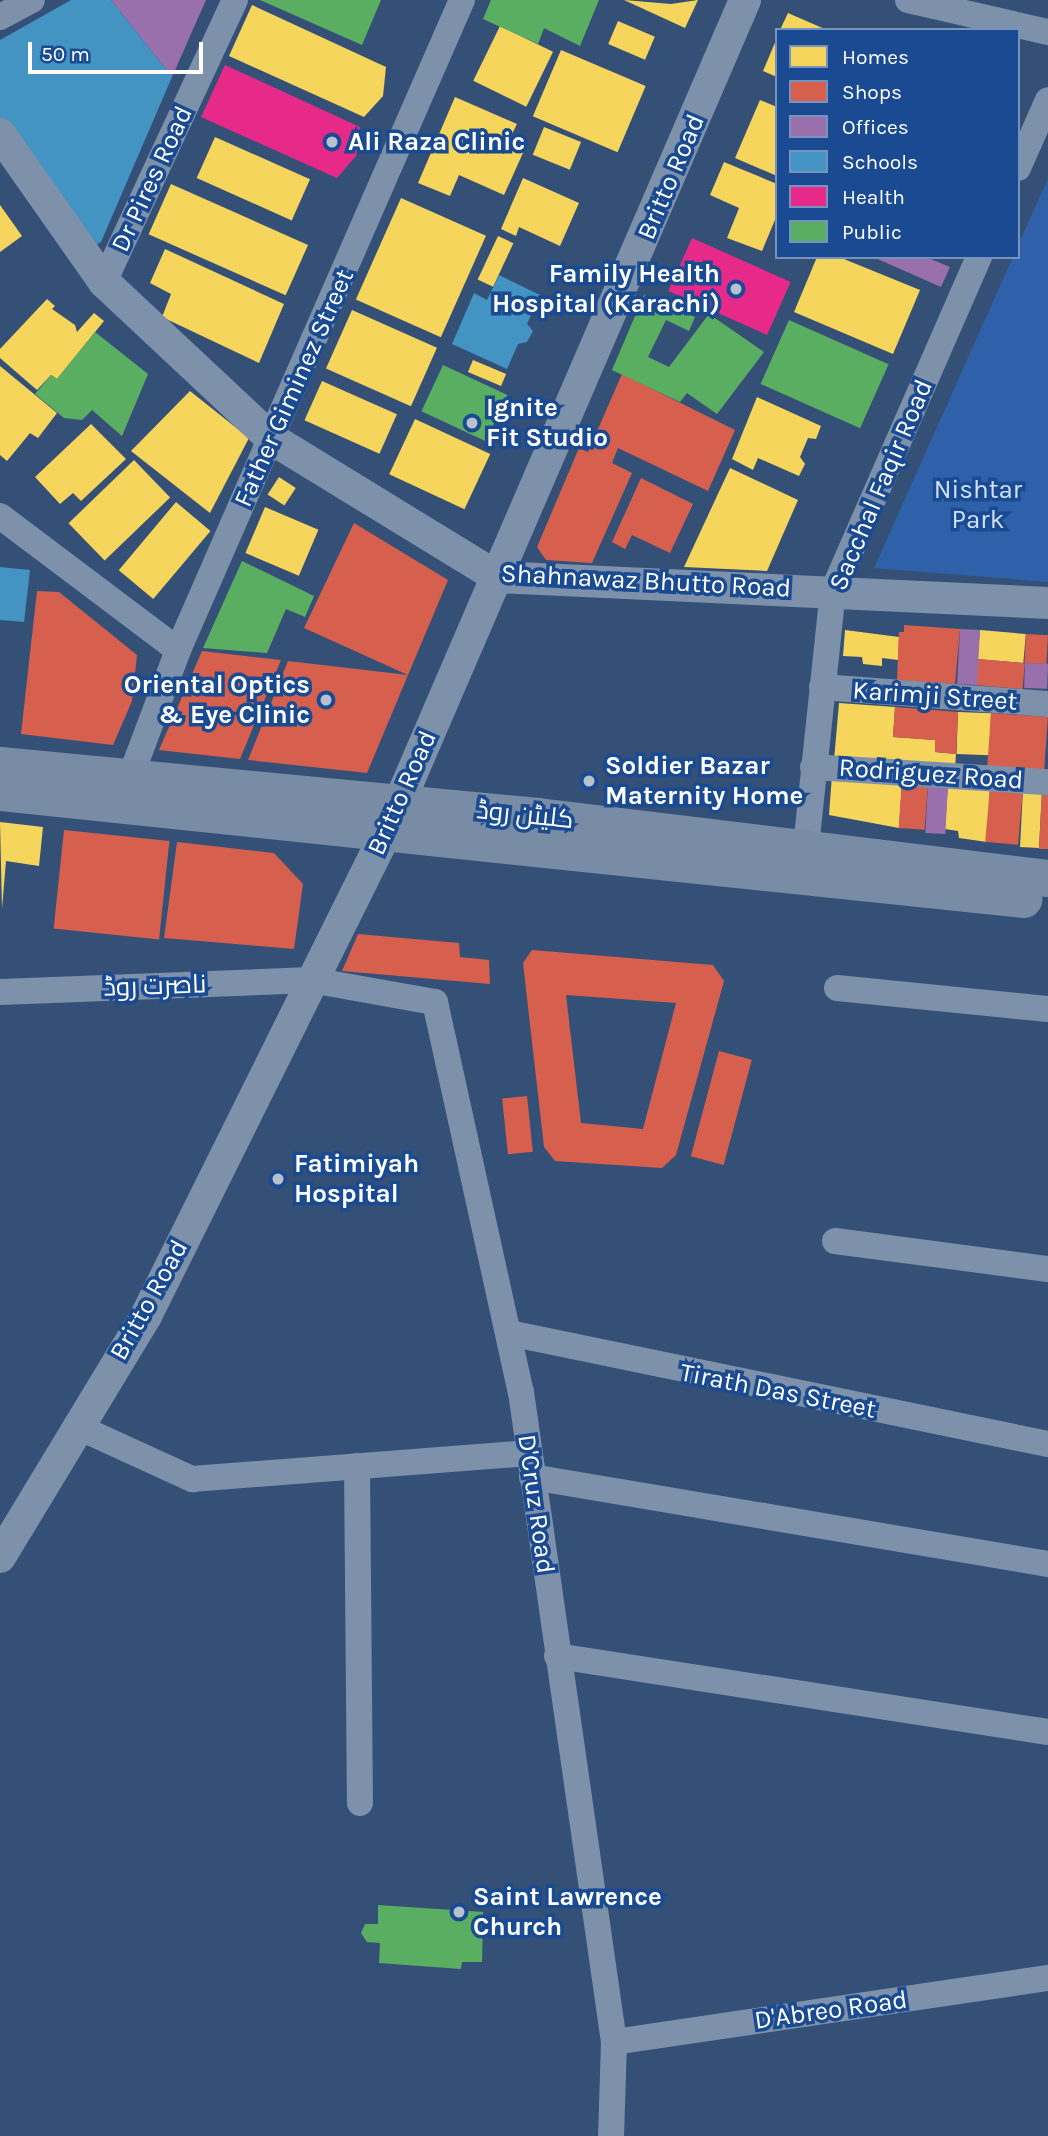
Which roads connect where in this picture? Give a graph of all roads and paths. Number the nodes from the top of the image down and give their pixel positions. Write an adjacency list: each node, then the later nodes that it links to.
1 (32, 0): 6 (street)
2 (235, 0): 12 (street, Dr Pires Road)
3 (462, 0): 13 (street, Father Giminez Street)
4 (745, 0): 15 (street, Britto Road)
5 (908, 0): 7 (street)
6 (0, 17)
7 (1048, 32)
8 (1048, 100): 10 (street)
9 (0, 134): 12 (street, Shahnawaz Bhutto Road)
10 (1020, 163)
11 (978, 259): 16 (street, Sacchal Faqir Road)
12 (104, 282): 13 (street, Shahnawaz Bhutto Road)
13 (272, 439): 15 (street, Shahnawaz Bhutto Road); 18 (street, Father Giminez Street)
14 (0, 516): 18 (street)
15 (497, 577): 16 (street, Shahnawaz Bhutto Road); 26 (street, Britto Road)
16 (833, 590): 17 (street, Shahnawaz Bhutto Road); 19 (street, Sacchal Faqir Road)
17 (1048, 603)
18 (178, 650): 23 (street, Father Giminez Street)
19 (822, 687): 20 (street, Karimji Street); 22 (street, Sacchal Faqir Road)
20 (1048, 704)
21 (0, 765): 23 (main road, کلیٹن روڈ)
22 (813, 766): 24 (street, Rodriguez Road); 27 (street, Sacchal Faqir Road)
23 (130, 778): 26 (main road, کلیٹن روڈ)
24 (1048, 782)
25 (0, 792): 26 (main road, کلیٹن روڈ)
26 (393, 818): 27 (main road, کلیٹن روڈ); 29 (main road, کلیٹن روڈ); 30 (street, Britto Road)
27 (806, 847): 28 (main road, کلیٹن روڈ)
28 (1048, 878)
29 (1048, 902)
30 (311, 980): 32 (street, ناصرت روڈ); 36 (street, D'Cruz Road); 37 (street, Britto Road)
31 (838, 988): 33 (street)
32 (0, 992)
33 (1048, 1009)
34 (835, 1241): 35 (street)
35 (1048, 1269)
36 (509, 1333): 38 (street, Tirath Das Street); 39 (street, D'Cruz Road)
37 (76, 1426): 40 (street); 41 (street, Britto Road)
38 (1048, 1444)
39 (531, 1465): 40 (street); 42 (street); 43 (street, D'Cruz Road)
40 (357, 1466): 45 (street)
41 (0, 1557)
42 (1048, 1564)
43 (557, 1656): 44 (street); 47 (street, D'Cruz Road)
44 (1048, 1732)
45 (360, 1803)
46 (1048, 1978): 47 (street, D'Abreo Road)
47 (614, 2042): 48 (street, D'Cruz Road)
48 (611, 2136)

